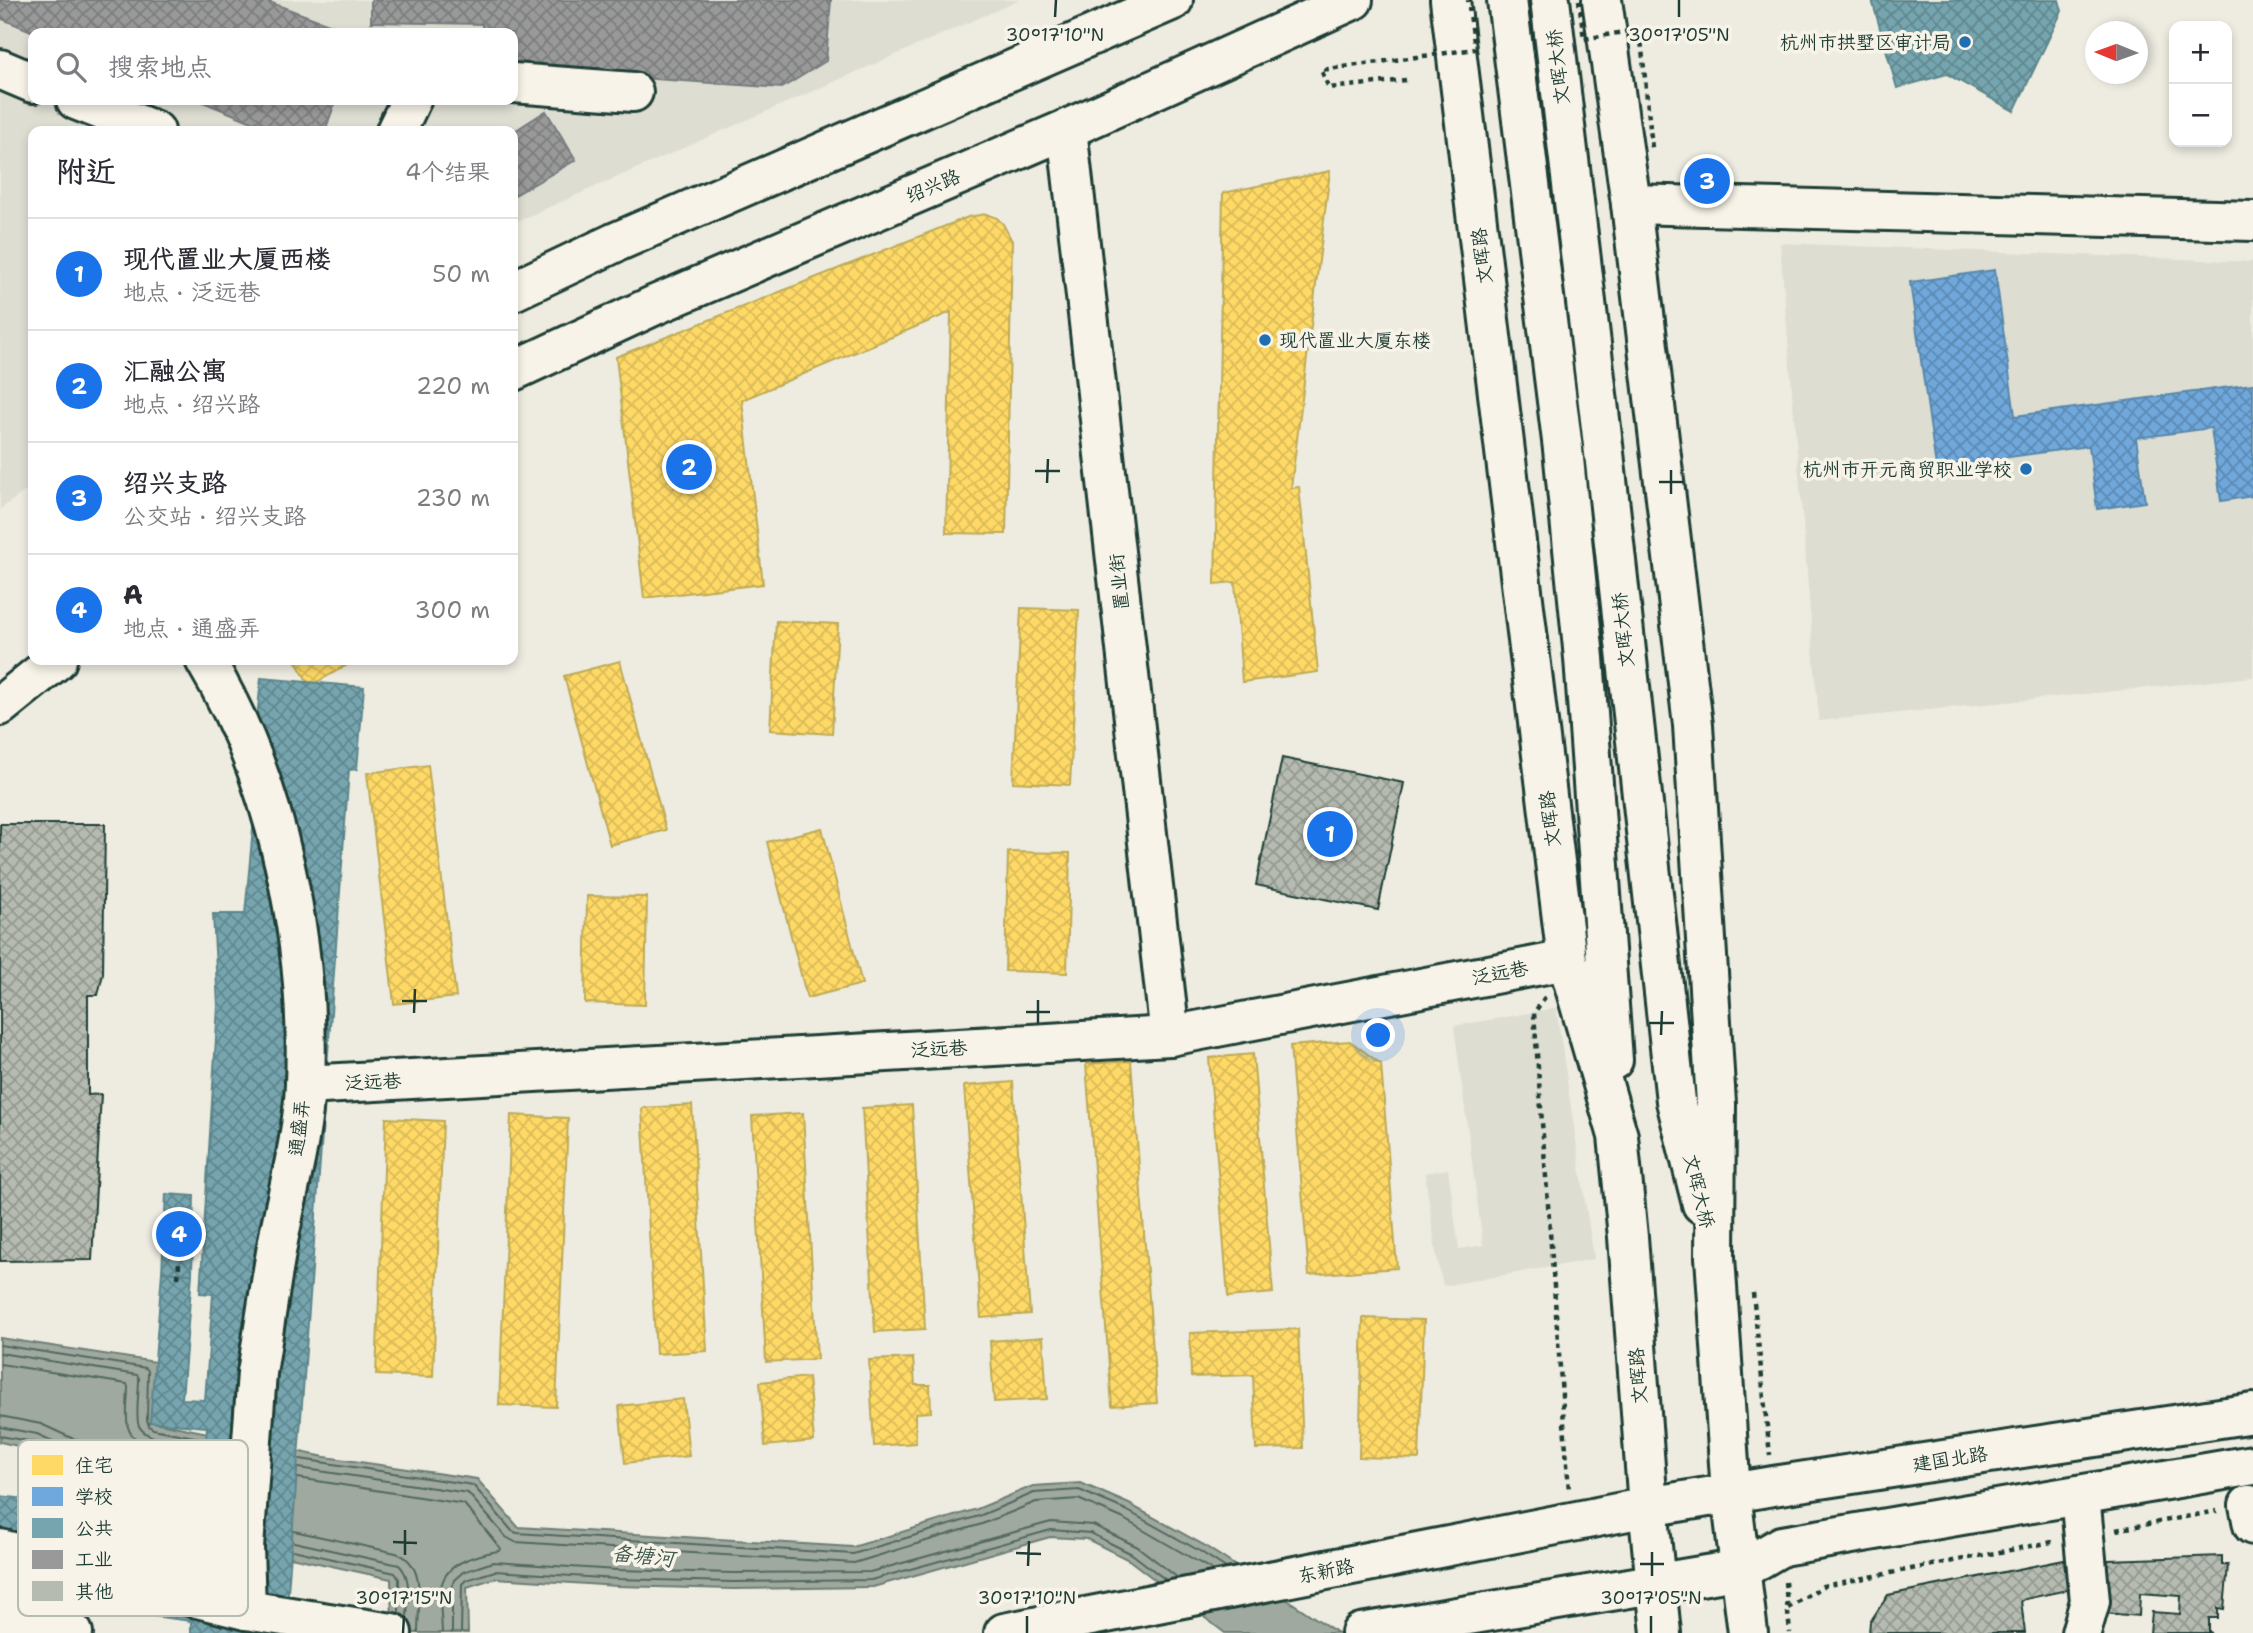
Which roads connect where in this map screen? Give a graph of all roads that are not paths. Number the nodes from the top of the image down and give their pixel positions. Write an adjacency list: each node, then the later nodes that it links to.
1 (1172, 0): 18 (main road)
2 (1353, 0): 15 (main road, 绍兴路)
3 (1450, 0): 25 (main road, 文晖路)
4 (1507, 0): 28 (main road)
5 (1549, 0): 29 (main road, 文晖大桥)
6 (1602, 0): 16 (main road)
7 (0, 69): 8 (main road)
8 (28, 81)
9 (518, 83): 10 (main road)
10 (633, 92)
11 (89, 105): 13 (main road)
12 (409, 105): 14 (main road)
13 (142, 126)
14 (398, 126)
15 (1067, 129): 19 (main road, 绍兴路); 26 (main road, 置业街)
16 (1631, 204): 17 (main road); 29 (main road)
17 (2253, 221)
18 (518, 289)
19 (518, 370)
20 (28, 657): 23 (main road)
21 (51, 665): 24 (main road)
22 (208, 665): 27 (main road, 通盛弄)
23 (0, 679)
24 (0, 706)
25 (1567, 960): 26 (main road, 泛远巷); 28 (main road, 文晖路)
26 (1170, 1036): 27 (main road, 泛远巷)
27 (305, 1086): 32 (main road, 通盛弄, bridge)
28 (1618, 1136): 35 (main road, 文晖路)
29 (1715, 1257): 33 (main road)
30 (2253, 1413): 33 (main road, 建国北路)
31 (2253, 1465): 34 (main road)
32 (248, 1493)
33 (1731, 1493): 35 (main road, 建国北路); 38 (main road)
34 (2080, 1495): 38 (main road); 51 (main road)
35 (1648, 1507): 39 (main road, 文晖路); 47 (main road, 东新路)
36 (0, 1549): 37 (main road)
37 (18, 1553)
38 (1742, 1569): 39 (main road); 50 (main road)
39 (1656, 1583): 48 (main road); 49 (main road, 文晖路)
40 (0, 1585): 41 (main road)
41 (18, 1588)
42 (248, 1610): 44 (main road)
43 (0, 1618): 45 (main road)
44 (384, 1632): 46 (main road)
45 (74, 1633)
46 (392, 1633)
47 (1004, 1633)
48 (1361, 1633)
49 (1661, 1633)
50 (1748, 1633)
51 (2081, 1633)

